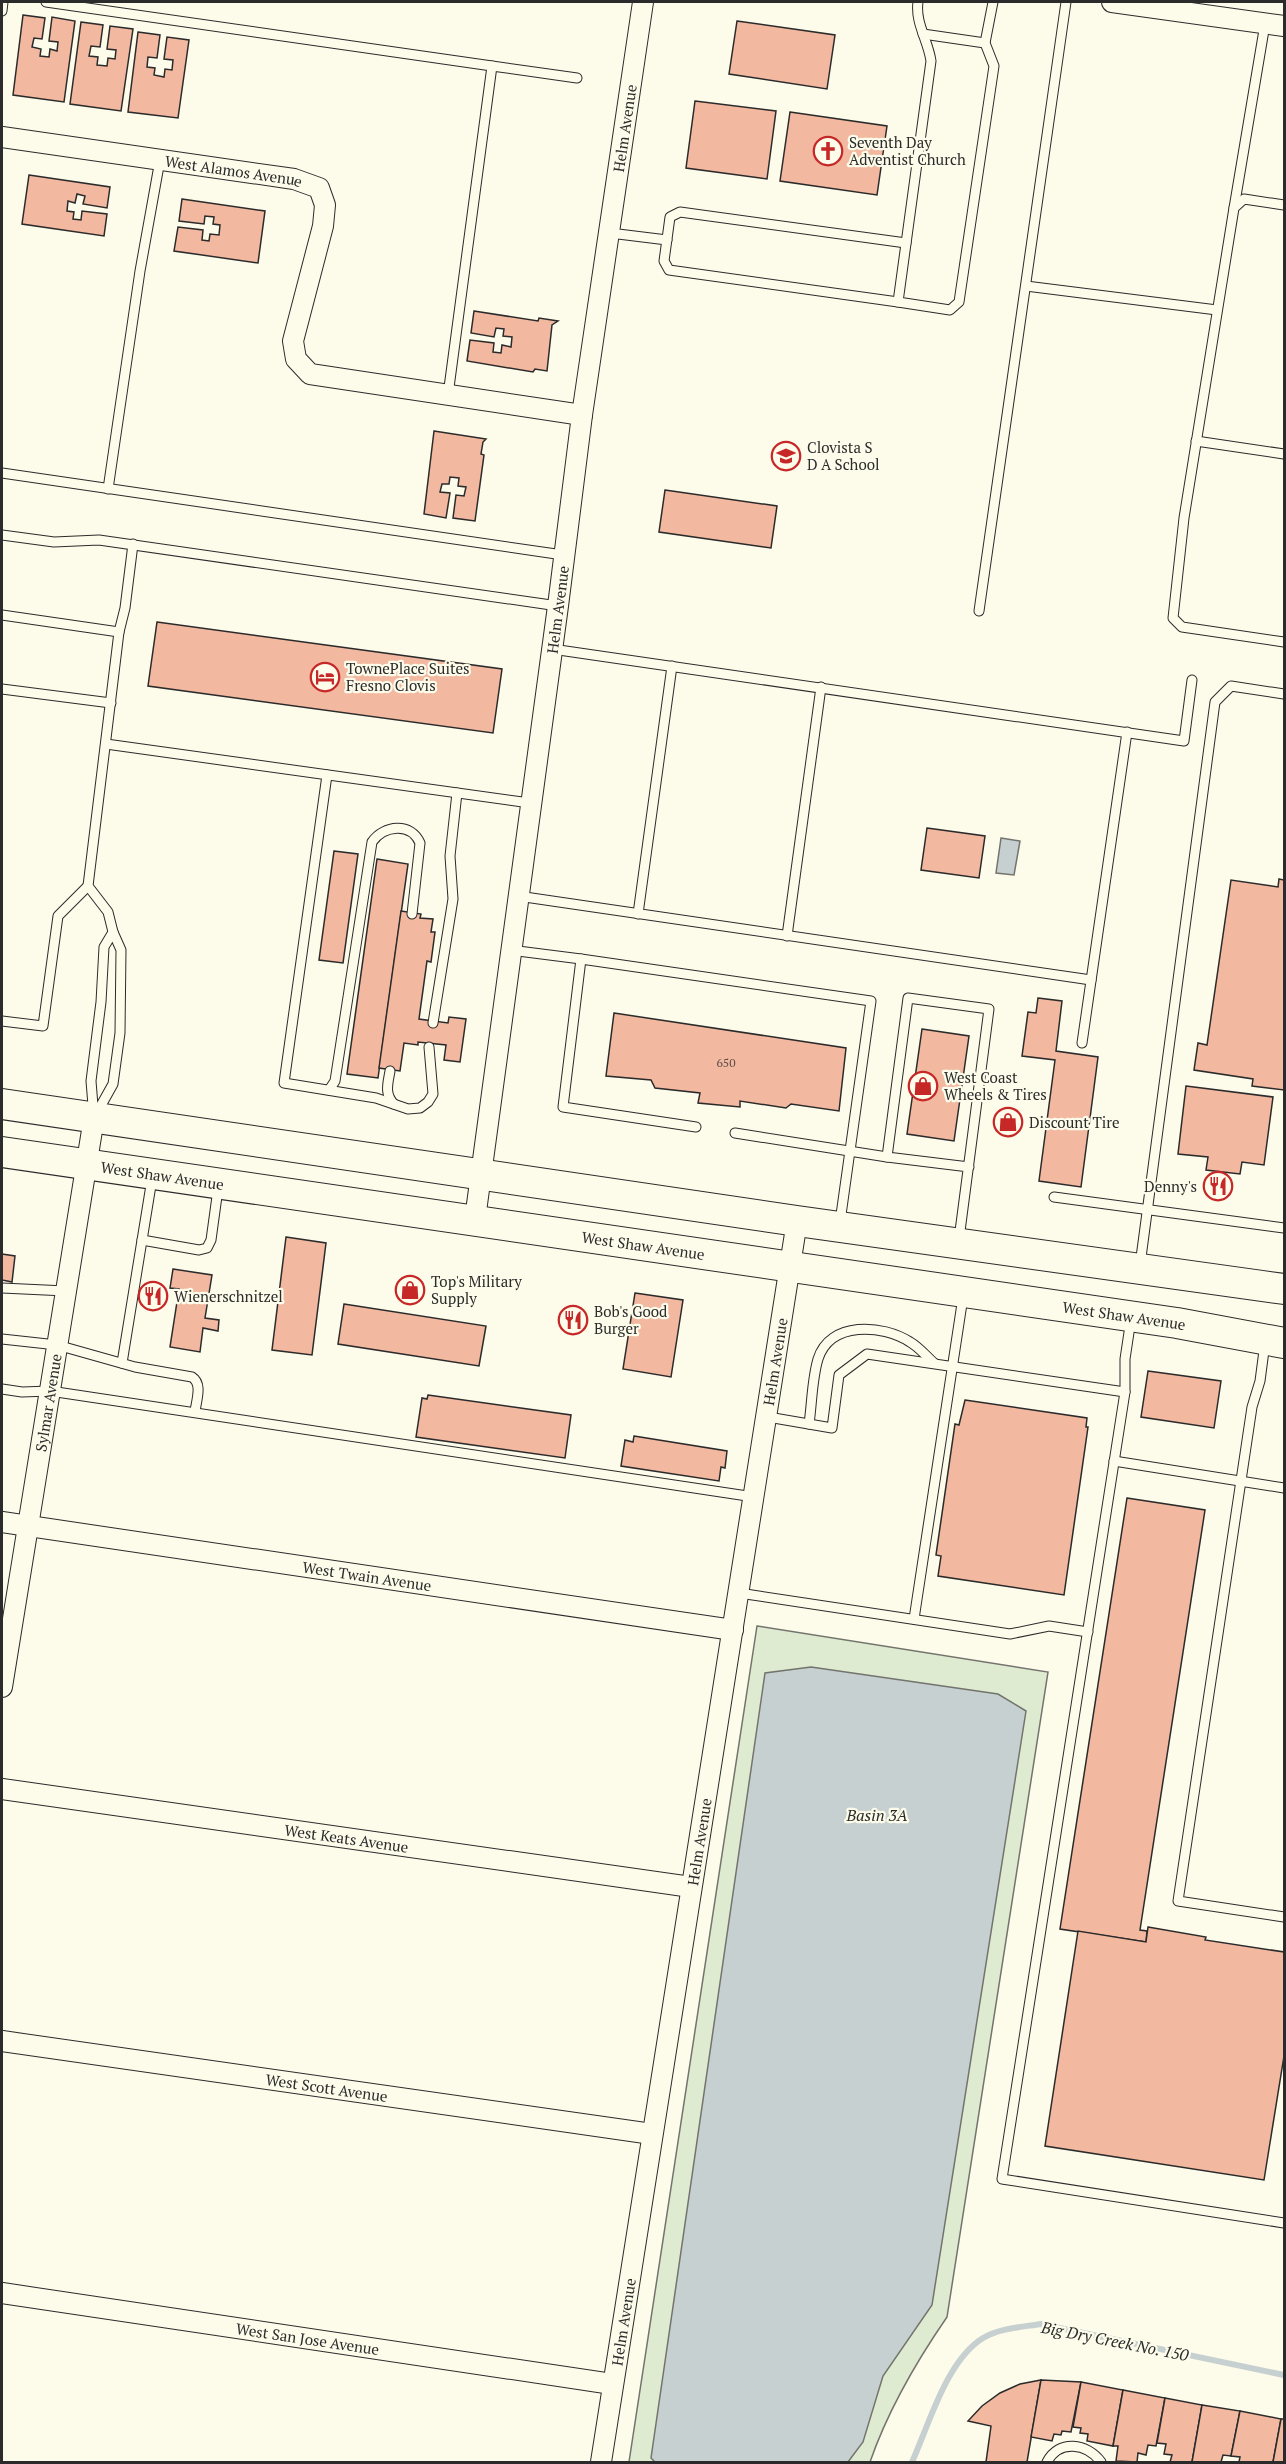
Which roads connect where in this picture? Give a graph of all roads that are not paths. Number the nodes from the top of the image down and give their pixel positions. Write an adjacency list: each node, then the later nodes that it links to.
1 (3, 2): 8 (lane)
2 (46, 2): 12 (lane)
3 (643, 2): 18 (street, Helm Avenue)
4 (918, 2): 10 (lane)
5 (993, 2): 11 (lane)
6 (1066, 2): 21 (lane)
7 (1112, 2): 9 (street)
8 (2, 11)
9 (1275, 25): 17 (lane)
10 (923, 34): 11 (lane); 20 (lane)
11 (986, 43): 22 (lane)
12 (492, 66): 13 (lane); 24 (lane)
13 (577, 78)
14 (2, 137): 15 (street, West Alamos Avenue)
15 (159, 160): 24 (street, West Alamos Avenue); 29 (lane)
16 (1284, 205): 17 (lane)
17 (1234, 208): 23 (lane)
18 (610, 233): 19 (lane); 25 (street, Helm Avenue)
19 (667, 240): 20 (lane); 22 (lane)
20 (906, 243): 22 (lane)
21 (1026, 286): 23 (lane); 34 (lane)
22 (898, 302)
23 (1217, 310): 26 (lane)
24 (448, 395): 25 (street, West Alamos Avenue)
25 (582, 415): 32 (street, Helm Avenue)
26 (1196, 441): 27 (lane); 37 (lane)
27 (1284, 454)
28 (2, 473): 29 (lane)
29 (108, 489): 32 (lane)
30 (2, 535): 31 (lane)
31 (133, 544): 33 (lane); 36 (lane)
32 (563, 555): 33 (street, Helm Avenue)
33 (558, 606): 38 (street, Helm Avenue)
34 (979, 611)
35 (2, 615): 36 (lane)
36 (119, 632): 44 (lane)
37 (1284, 642)
38 (552, 649): 39 (lane); 49 (street, Helm Avenue)
39 (672, 666): 41 (lane); 53 (lane)
40 (1192, 680): 45 (lane)
41 (821, 687): 45 (lane); 55 (lane)
42 (2, 688): 44 (lane)
43 (1284, 694): 79 (lane)
44 (111, 703): 46 (lane)
45 (1127, 732): 58 (lane)
46 (106, 744): 47 (lane); 50 (lane)
47 (327, 775): 48 (lane); 64 (lane)
48 (457, 793): 49 (lane); 60 (lane)
49 (530, 803): 51 (street, Helm Avenue)
50 (88, 886): 54 (lane); 59 (lane)
51 (518, 896): 53 (lane); 56 (street, Helm Avenue)
52 (412, 914): 64 (lane)
53 (638, 914): 55 (lane)
54 (113, 932): 67 (lane); 67 (lane)
55 (787, 936): 58 (lane)
56 (510, 950): 57 (lane); 76 (street, Helm Avenue)
57 (581, 959): 68 (lane); 70 (lane)
58 (1091, 980): 61 (lane)
59 (2, 1021)
60 (433, 1023)
61 (1082, 1043)
62 (429, 1047): 66 (lane)
63 (390, 1071): 66 (lane)
64 (329, 1090): 66 (lane)
65 (2, 1104): 67 (main road)
66 (396, 1105)
67 (94, 1118): 73 (street, Sylmar Avenue); 76 (main road)
68 (696, 1127)
69 (735, 1133): 70 (lane)
70 (850, 1150): 72 (lane); 82 (lane)
71 (2, 1152): 73 (main road, West Shaw Avenue)
72 (887, 1157): 74 (lane); 74 (lane)
73 (86, 1164): 75 (main road, West Shaw Avenue); 90 (street, Sylmar Avenue)
74 (969, 1167): 85 (lane)
75 (153, 1173): 77 (main road, West Shaw Avenue); 84 (lane)
76 (481, 1174): 80 (street, Helm Avenue); 81 (main road)
77 (219, 1183): 80 (main road, West Shaw Avenue); 84 (lane)
78 (1053, 1197): 79 (lane)
79 (1148, 1209): 83 (lane); 87 (lane)
80 (475, 1219): 86 (main road, West Shaw Avenue)
81 (797, 1221): 82 (main road); 86 (street, Helm Avenue)
82 (839, 1227): 85 (main road)
83 (1284, 1228)
84 (142, 1240): 97 (lane)
85 (958, 1244): 87 (main road)
86 (790, 1266): 91 (main road, West Shaw Avenue); 103 (street, Helm Avenue)
87 (1140, 1269): 89 (main road)
88 (2, 1287): 90 (lane)
89 (1284, 1289)
90 (66, 1292): 95 (street, Sylmar Avenue)
91 (964, 1292): 92 (main road, West Shaw Avenue); 98 (lane)
92 (1132, 1316): 94 (main road, West Shaw Avenue); 101 (lane)
93 (2, 1339): 95 (lane)
94 (1275, 1341): 106 (lane)
95 (57, 1345): 97 (lane); 100 (street, Sylmar Avenue)
96 (934, 1363): 98 (lane); 104 (lane); 104 (lane)
97 (122, 1364): 102 (lane)
98 (952, 1366): 101 (lane); 112 (lane)
99 (2, 1389): 100 (lane)
100 (50, 1391): 102 (lane); 110 (street, Sylmar Avenue)
101 (1125, 1392): 105 (lane)
102 (195, 1412): 108 (lane)
103 (768, 1417): 104 (lane); 108 (street, Helm Avenue)
104 (809, 1424)
105 (1114, 1461): 106 (lane); 114 (lane)
106 (1241, 1481): 107 (lane); 118 (lane)
107 (1284, 1488)
108 (754, 1497): 111 (street, Helm Avenue)
109 (2, 1522): 110 (street, West Twain Avenue)
110 (29, 1526): 113 (street, West Twain Avenue); 115 (street, Sylmar Avenue)
111 (739, 1593): 112 (lane); 113 (street, Helm Avenue)
112 (914, 1619): 114 (lane)
113 (733, 1630): 117 (street, Helm Avenue)
114 (1088, 1632): 121 (lane)
115 (2, 1687)
116 (2, 1789): 117 (street, West Keats Avenue)
117 (691, 1887): 120 (street, Helm Avenue)
118 (1284, 1917)
119 (2, 2041): 120 (street, West Scott Avenue)
120 (652, 2134): 123 (street, Helm Avenue)
121 (1284, 2223)
122 (2, 2293): 123 (street, West San Jose Avenue)
123 (612, 2384): 124 (street, Helm Avenue)
124 (601, 2463)
125 (1047, 2463): 126 (lane)
126 (1101, 2463)

